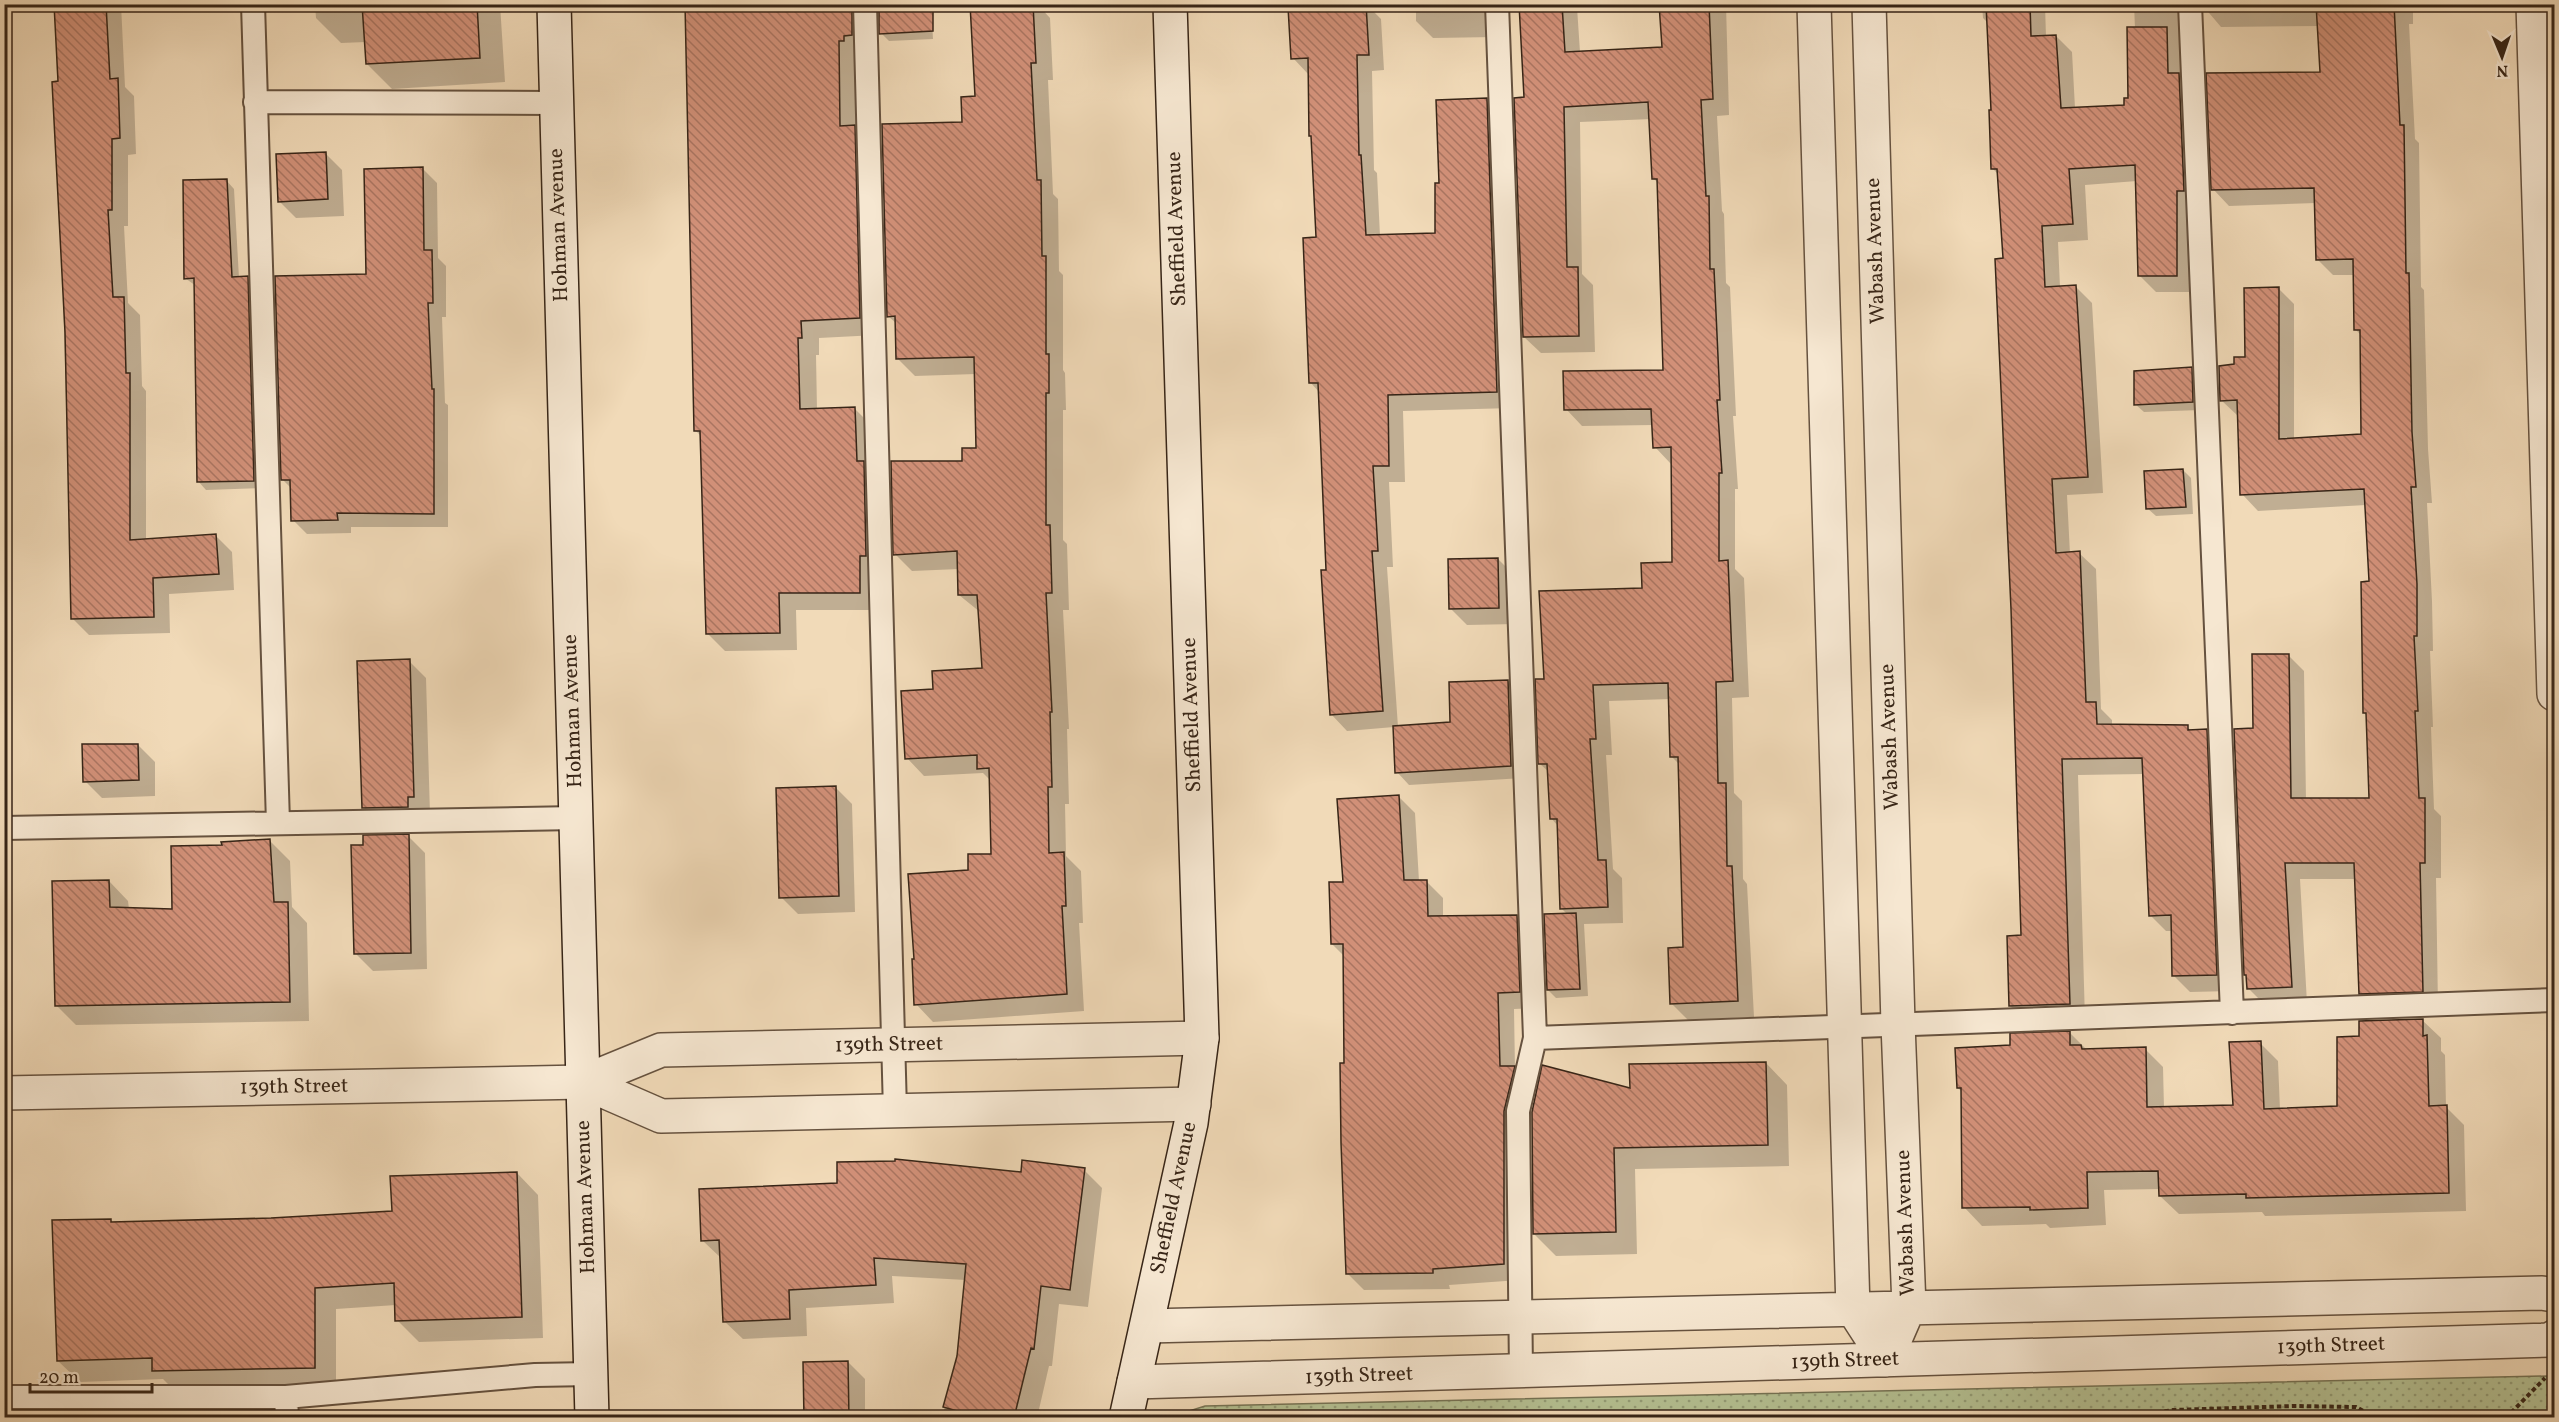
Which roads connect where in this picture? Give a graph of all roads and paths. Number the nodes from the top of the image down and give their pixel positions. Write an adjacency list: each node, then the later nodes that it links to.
1 (252, 4): 10 (lane)
2 (554, 4): 11 (street, Hohman Avenue)
3 (865, 4): 22 (lane)
4 (1170, 4): 20 (street, Sheffield Avenue)
5 (1497, 4): 21 (lane)
6 (1814, 4): 18 (street)
7 (1869, 4): 19 (street, Wabash Avenue)
8 (2190, 4): 17 (lane)
9 (2533, 4): 12 (street)
10 (255, 102): 11 (lane); 14 (lane)
11 (555, 103): 13 (street, Hohman Avenue)
12 (2554, 694)
13 (576, 818): 14 (lane); 23 (street, Hohman Avenue)
14 (278, 823): 15 (lane)
15 (4, 828)
16 (2554, 1000): 17 (lane)
17 (2232, 1013): 19 (lane)
18 (1846, 1024): 19 (lane); 21 (lane); 29 (street)
19 (1898, 1024): 28 (street, Wabash Avenue)
20 (1202, 1038): 22 (street, 139th Street); 25 (street, Sheffield Avenue)
21 (1536, 1038): 30 (lane)
22 (892, 1044): 23 (street, 139th Street); 26 (lane)
23 (583, 1082): 24 (street, 139th Street); 26 (street, 139th Street); 35 (street, Hohman Avenue)
24 (4, 1093)
25 (1194, 1104): 26 (street, 139th Street); 31 (street, Sheffield Avenue)
26 (895, 1111)
27 (2554, 1296): 28 (street)
28 (1909, 1307): 29 (street); 33 (street, Wabash Avenue)
29 (1853, 1309): 30 (street); 33 (street)
30 (1520, 1317): 31 (street); 34 (lane)
31 (1147, 1326): 37 (street, Sheffield Avenue)
32 (2554, 1337): 33 (street, 139th Street)
33 (1886, 1360): 34 (street, 139th Street)
34 (1521, 1371): 37 (street, 139th Street)
35 (591, 1374): 39 (lane); 40 (street, Hohman Avenue)
36 (2547, 1376): 46 (path)
37 (1134, 1382): 41 (street, Sheffield Avenue)
38 (4, 1397): 39 (lane)
39 (287, 1407)
40 (592, 1418)
41 (1126, 1418)
42 (1695, 1418): 43 (path)
43 (1796, 1418)
44 (2120, 1418): 45 (path)
45 (2376, 1418)
46 (2506, 1418)

